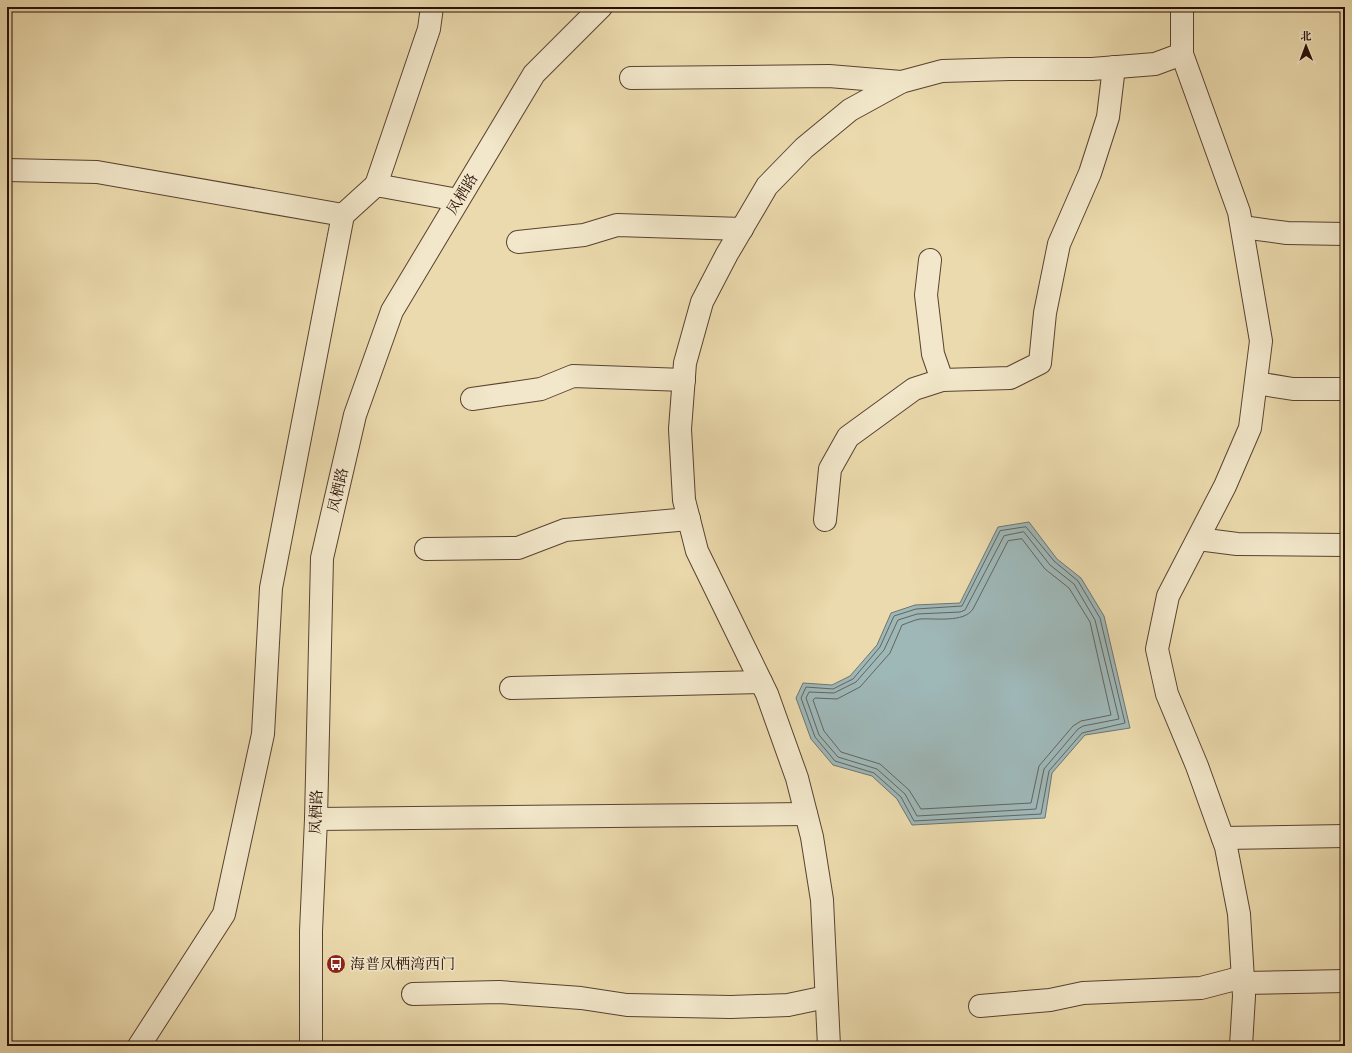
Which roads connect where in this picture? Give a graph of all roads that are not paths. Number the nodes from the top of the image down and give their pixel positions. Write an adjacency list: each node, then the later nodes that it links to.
1 (432, 7): 9 (street)
2 (601, 7): 10 (street, 凤栖路)
3 (1182, 7): 4 (street)
4 (1182, 54): 5 (street); 12 (street)
5 (1114, 67): 7 (street); 18 (street)
6 (631, 78): 7 (street)
7 (901, 82): 13 (street)
8 (7, 170): 11 (street)
9 (376, 186): 10 (street); 11 (street)
10 (458, 200): 30 (street, 凤栖路)
11 (343, 215): 38 (street)
12 (1242, 227): 14 (street); 19 (street)
13 (742, 229): 15 (street); 17 (street)
14 (1345, 234)
15 (518, 242)
16 (930, 260): 18 (street)
17 (684, 380): 21 (street); 22 (street)
18 (942, 380): 23 (street)
19 (1256, 383): 20 (street); 24 (street)
20 (1345, 389)
21 (472, 398)
22 (689, 519): 26 (street); 27 (street)
23 (825, 520)
24 (1198, 539): 25 (street); 32 (street)
25 (1345, 546)
26 (426, 549)
27 (761, 682): 28 (street); 29 (street)
28 (511, 688)
29 (806, 814): 30 (street); 36 (street)
30 (316, 819): 39 (street, 凤栖路)
31 (1345, 836): 32 (street)
32 (1223, 838): 33 (street)
33 (1243, 980): 34 (street); 37 (street); 41 (street)
34 (1345, 981)
35 (413, 994): 36 (street)
36 (826, 997): 40 (street)
37 (980, 1006)
38 (139, 1046)
39 (312, 1046)
40 (829, 1046)
41 (1241, 1046)

